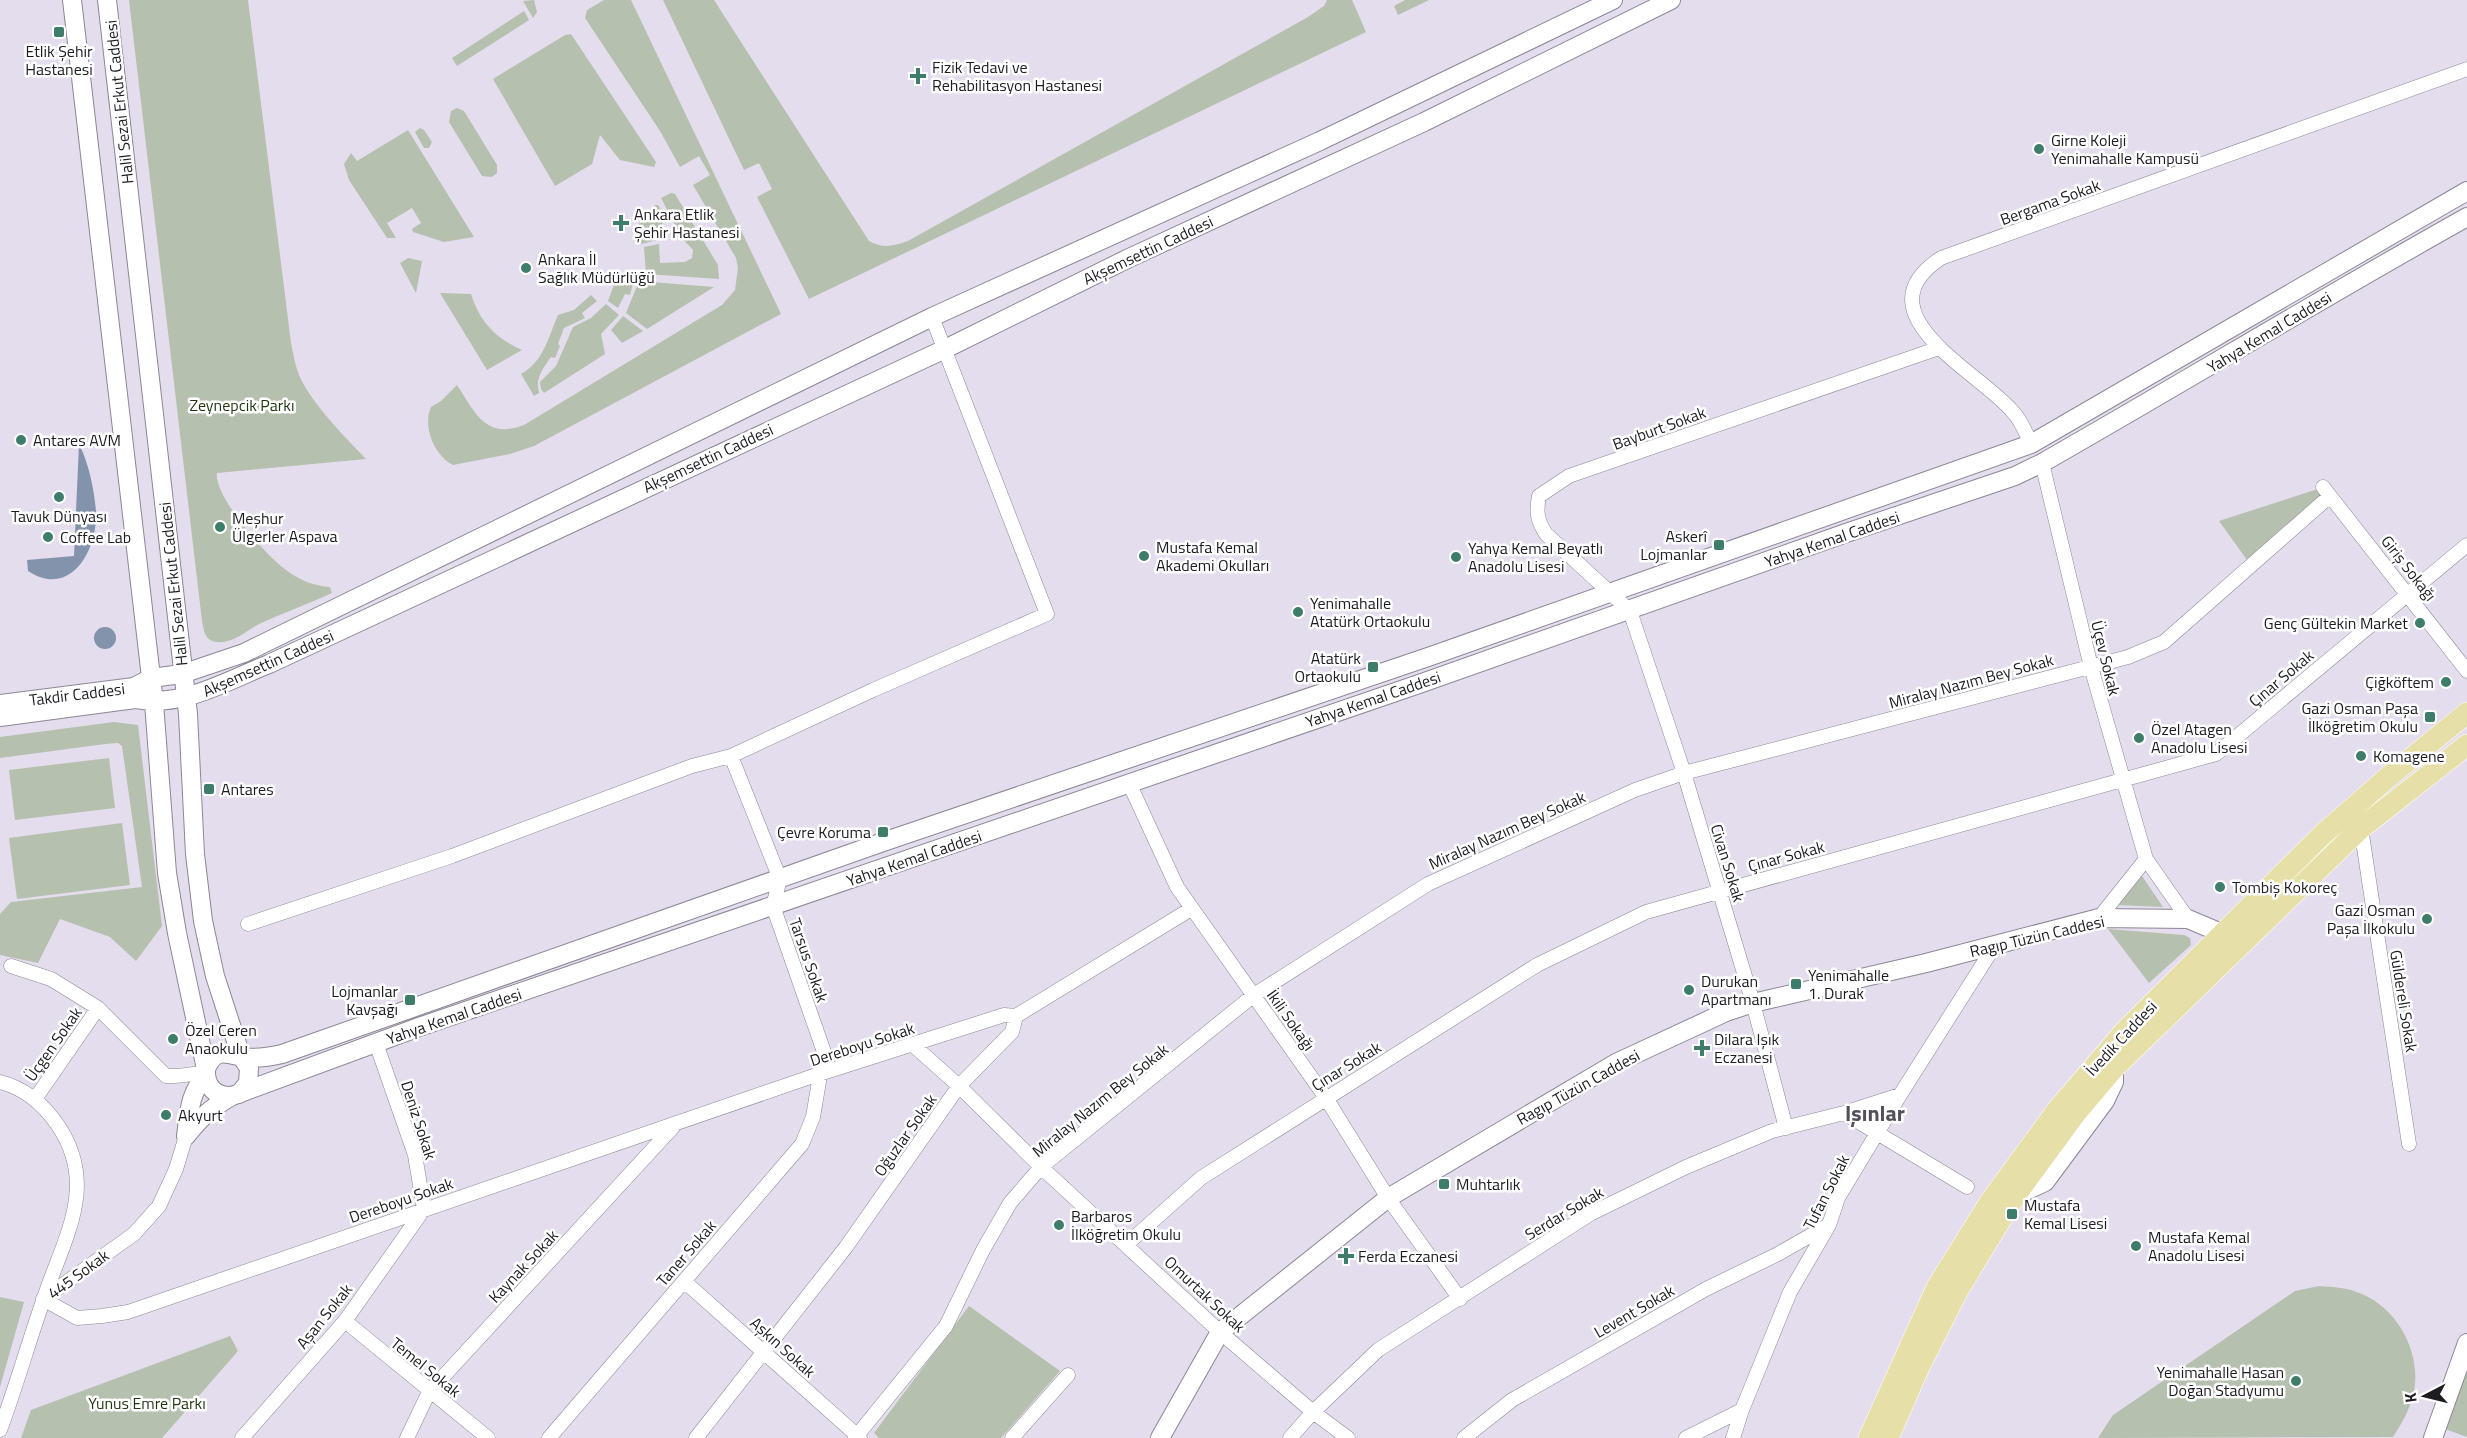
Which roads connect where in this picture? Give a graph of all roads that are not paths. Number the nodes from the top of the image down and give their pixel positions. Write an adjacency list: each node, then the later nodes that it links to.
1 (72, 0): 21 (main road, Halil Sezai Erkut Caddesi)
2 (107, 0): 20 (main road, Halil Sezai Erkut Caddesi)
3 (1613, 0): 8 (main road, Akşemsettin Caddesi)
4 (1671, 0): 10 (main road, Akşemsettin Caddesi)
5 (2467, 69): 9 (street, Bergama Sokak)
6 (2467, 190): 11 (main road, Yahya Kemal Caddesi)
7 (2467, 217): 12 (main road, Yahya Kemal Caddesi)
8 (932, 317): 10 (street); 20 (main road, Akşemsettin Caddesi)
9 (1939, 348): 11 (street, Bergama Sokak); 15 (street, Bayburt Sokak)
10 (945, 350): 22 (main road, Akşemsettin Caddesi); 28 (street)
11 (2031, 444): 12 (main road); 15 (main road, Yahya Kemal Caddesi)
12 (2042, 463): 17 (main road, Yahya Kemal Caddesi); 18 (street, Üçev Sokak)
13 (2326, 491): 16 (street, Giriş Sokağı); 18 (street, Miralay Nazım Bey Sokak)
14 (2467, 544): 16 (street, Çınar Sokak)
15 (1608, 592): 17 (street, Bayburt Sokak); 34 (main road, Yahya Kemal Caddesi)
16 (2408, 593): 19 (street, Giriş Sokağı); 30 (street, Çınar Sokak)
17 (1630, 611): 29 (street, Civan Sokak); 31 (main road, Yahya Kemal Caddesi)
18 (2091, 667): 29 (street, Miralay Nazım Bey Sokak); 30 (street, Üçev Sokak)
19 (2467, 671)
20 (183, 674): 21 (main road, Halil Sezai Erkut Caddesi); 22 (main road, Akşemsettin Caddesi)
21 (151, 678): 23 (main road); 24 (main road, Takdir Caddesi)
22 (186, 699): 23 (main road); 51 (main road)
23 (154, 703): 26 (main road, Takdir Caddesi); 52 (main road)
24 (0, 704)
25 (2467, 713): 41 (main road, İvedik Caddesi)
26 (0, 717)
27 (2467, 745): 32 (main road, İvedik Caddesi)
28 (732, 756): 34 (street); 40 (street)
29 (1684, 773): 35 (street, Civan Sokak); 45 (street, Miralay Nazım Bey Sokak)
30 (2122, 781): 33 (street, Üçev Sokak); 35 (street, Çınar Sokak)
31 (1129, 783): 36 (main road, Yahya Kemal Caddesi); 37 (street, İkili Sokağı)
32 (2361, 828): 42 (main road, İvedik Caddesi); 65 (street, Güldereli Sokak)
33 (2146, 859): 38 (street); 39 (street, Üçev Sokak)
34 (780, 879): 36 (street, Tarsus Sokak); 51 (main road, Yahya Kemal Caddesi)
35 (1719, 892): 46 (street, Civan Sokak); 58 (street, Çınar Sokak)
36 (773, 906): 49 (main road, Yahya Kemal Caddesi); 53 (street, Tarsus Sokak)
37 (1191, 909): 45 (street, İkili Sokağı); 48 (street)
38 (2099, 918): 39 (main road, Ragıp Tüzün Caddesi); 43 (main road, Ragıp Tüzün Caddesi)
39 (2188, 920): 41 (main road, Ragıp Tüzün Caddesi)
40 (249, 924)
41 (2222, 932): 42 (main road, Ragıp Tüzün Caddesi); 97 (main road, İvedik Caddesi)
42 (2244, 944): 98 (main road, İvedik Caddesi)
43 (1995, 945): 46 (main road, Ragıp Tüzün Caddesi); 57 (street, Tufan Sokak)
44 (11, 966): 47 (street)
45 (1254, 995): 58 (street, İkili Sokağı); 66 (street, Miralay Nazım Bey Sokak)
46 (1753, 1003): 62 (street, Civan Sokak); 68 (main road, Ragıp Tüzün Caddesi)
47 (98, 1008): 52 (street); 59 (street, Üçgen Sokak)
48 (1016, 1016): 50 (street, Dereboyu Sokak); 55 (street, Oğuzlar Sokak)
49 (376, 1043): 56 (main road, Yahya Kemal Caddesi); 69 (street, Deniz Sokak)
50 (913, 1045): 53 (street, Dereboyu Sokak); 55 (street, Omurtak Sokak)
51 (240, 1056): 52 (main road); 56 (main road)
52 (206, 1073): 56 (main road); 64 (main road, 445 Sokak)
53 (819, 1074): 61 (street, Dereboyu Sokak); 72 (street, Taner Sokak)
54 (0, 1082): 59 (street)
55 (959, 1086): 66 (street, Omurtak Sokak); 78 (street, Oğuzlar Sokak)
56 (236, 1095): 64 (main road, 445 Sokak)
57 (1900, 1095): 60 (street, Serdar Sokak); 63 (street, Tufan Sokak)
58 (1326, 1098): 68 (street, İkili Sokağı); 71 (street, Çınar Sokak)
59 (35, 1099): 73 (street)
60 (1844, 1113): 62 (street, Serdar Sokak); 63 (street)
61 (676, 1124): 69 (street, Dereboyu Sokak); 80 (street, Kaynak Sokak)
62 (1786, 1128): 74 (street, Serdar Sokak)
63 (1878, 1132): 67 (street); 70 (street, Tufan Sokak)
64 (186, 1136): 73 (street, 445 Sokak)
65 (2409, 1144)
66 (1041, 1167): 71 (street, Omurtak Sokak); 84 (street, Miralay Nazım Bey Sokak)
67 (1967, 1187)
68 (1388, 1198): 74 (street, İkili Sokağı); 76 (main road, Ragıp Tüzün Caddesi)
69 (424, 1209): 73 (street, Dereboyu Sokak); 75 (street, Aşan Sokak)
70 (1829, 1225): 81 (street, Tufan Sokak); 94 (street, Levent Sokak)
71 (1127, 1244): 76 (street, Omurtak Sokak)
72 (684, 1281): 78 (street, Aşkın Sokak); 88 (street, Taner Sokak)
73 (43, 1299): 83 (street, 445 Sokak)
74 (1460, 1299): 82 (street, Serdar Sokak)
75 (345, 1321): 80 (street, Temel Sokak); 85 (street, Aşan Sokak)
76 (1220, 1332): 82 (street, Omurtak Sokak); 91 (main road, Ragıp Tüzün Caddesi)
77 (2467, 1342): 99 (main road)
78 (764, 1352): 84 (street, Aşkın Sokak); 89 (street, Oğuzlar Sokak)
79 (1068, 1375): 90 (street)
80 (429, 1392): 86 (street, Kaynak Sokak); 87 (street, Temel Sokak)
81 (1742, 1410): 95 (street); 96 (street, Tufan Sokak)
82 (1313, 1412): 92 (street, Serdar Sokak); 93 (street, Omurtak Sokak)
83 (0, 1430)
84 (858, 1437)
85 (242, 1438)
86 (407, 1438)
87 (488, 1438)
88 (549, 1438)
89 (696, 1438)
90 (1012, 1438)
91 (1160, 1438)
92 (1290, 1438)
93 (1348, 1438)
94 (1464, 1438)
95 (1686, 1438)
96 (1733, 1438)
97 (1869, 1438)
98 (1888, 1438)
99 (2433, 1438)

